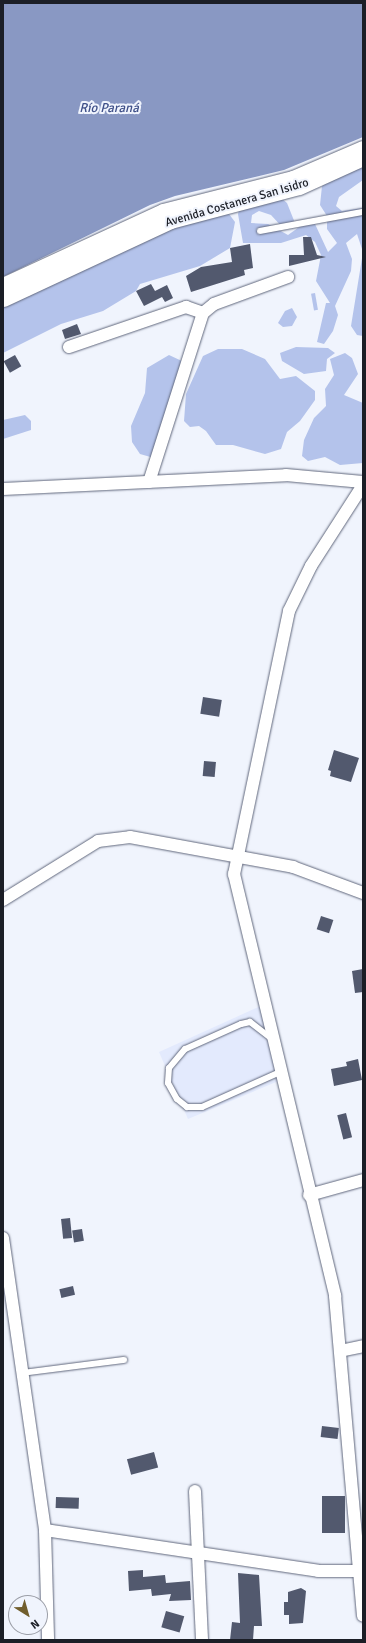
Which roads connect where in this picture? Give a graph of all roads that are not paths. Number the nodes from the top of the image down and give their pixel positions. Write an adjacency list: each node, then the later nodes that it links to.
1 (363, 147): 6 (street)
2 (363, 157): 7 (main road, Avenida Costanera San Isidro)
3 (363, 212): 4 (lane)
4 (260, 231)
5 (288, 277): 8 (street)
6 (3, 284)
7 (3, 298)
8 (203, 313): 9 (street); 10 (street)
9 (69, 347)
10 (149, 482): 11 (street); 13 (street)
11 (363, 482)
12 (363, 485): 14 (street)
13 (3, 489)
14 (237, 854): 15 (street); 16 (street); 17 (street)
15 (363, 893)
16 (3, 900)
17 (273, 1041): 18 (street); 18 (lane)
18 (280, 1072): 20 (street)
19 (363, 1180): 20 (street)
20 (309, 1195): 23 (street)
21 (3, 1238): 25 (street)
22 (363, 1346): 23 (street)
23 (340, 1351): 29 (street)
24 (124, 1360): 25 (lane)
25 (22, 1373): 27 (street)
26 (195, 1492): 28 (street)
27 (45, 1530): 28 (street); 31 (street)
28 (197, 1552): 29 (street); 32 (street)
29 (361, 1571): 30 (street)
30 (363, 1616)
31 (48, 1640)
32 (202, 1640)

